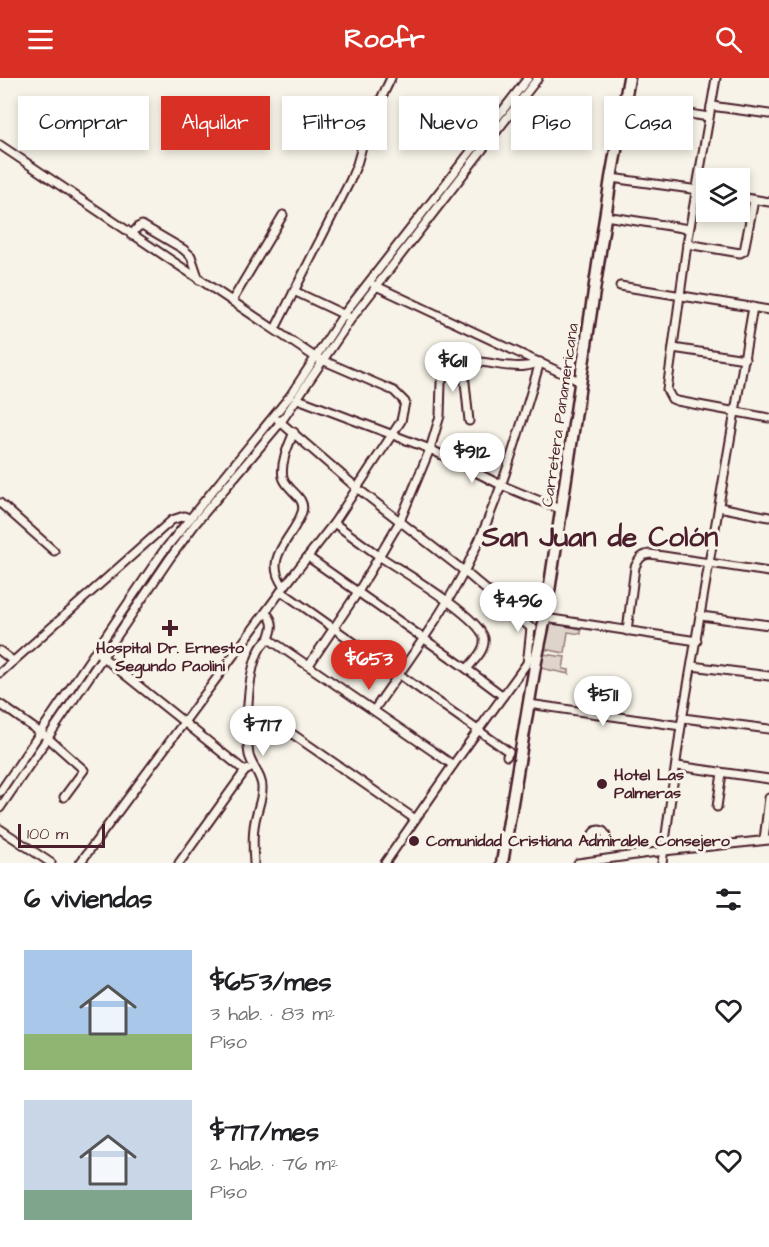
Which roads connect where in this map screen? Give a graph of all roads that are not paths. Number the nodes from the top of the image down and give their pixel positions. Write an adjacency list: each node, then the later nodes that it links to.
1 (391, 78): 29 (street)
2 (528, 78): 26 (street)
3 (538, 78): 28 (street)
4 (630, 78): 6 (main road, Carretera Panamericana)
5 (716, 78): 7 (street)
6 (627, 96)
7 (711, 106): 8 (street); 10 (street)
8 (769, 114)
9 (693, 115): 10 (street)
10 (709, 117): 13 (street)
11 (0, 145): 23 (street)
12 (616, 150): 14 (main road, Carretera Panamericana)
13 (701, 168)
14 (611, 178): 15 (street); 21 (main road, Carretera Panamericana)
15 (696, 190)
16 (696, 199): 22 (street)
17 (750, 199): 18 (street)
18 (754, 200): 19 (street); 24 (street)
19 (769, 202)
20 (283, 215): 31 (street)
21 (605, 216): 22 (street); 43 (main road, Carretera Panamericana)
22 (689, 229): 24 (street)
23 (131, 235): 25 (street); 25 (street)
24 (687, 244): 30 (street)
25 (199, 280): 31 (street)
26 (370, 282): 28 (street); 34 (street)
27 (620, 286): 30 (street)
28 (378, 287): 35 (street); 41 (street)
29 (294, 291): 34 (street); 36 (street)
30 (679, 296): 32 (street); 37 (street)
31 (232, 301): 36 (street)
32 (753, 307): 33 (street); 39 (street)
33 (769, 310)
34 (344, 314): 35 (street); 38 (street)
35 (351, 319): 40 (street)
36 (275, 329): 38 (street)
37 (673, 348): 39 (street); 45 (street)
38 (315, 357): 40 (street); 46 (street)
39 (745, 359): 45 (street)
40 (323, 362): 44 (street); 51 (street)
41 (540, 362): 42 (street); 43 (street); 53 (street)
42 (463, 363): 48 (street); 52 (street)
43 (580, 382): 57 (main road, Carretera Panamericana)
44 (298, 399): 49 (street); 51 (street)
45 (736, 412): 47 (street); 56 (street)
46 (274, 416): 49 (street); 59 (street)
47 (769, 418)
48 (469, 421)
49 (281, 422): 50 (street); 61 (street)
50 (294, 432): 54 (street); 69 (street)
51 (393, 434): 52 (street); 54 (street)
52 (430, 449): 53 (street); 60 (street)
53 (501, 485): 57 (street); 67 (street)
54 (357, 488): 60 (street); 62 (street)
55 (0, 503): 63 (street)
56 (719, 507): 58 (street); 66 (street)
57 (562, 510): 74 (main road, Carretera Panamericana)
58 (769, 517)
59 (189, 518): 61 (street); 83 (street); 86 (street)
60 (400, 521): 64 (street); 67 (street)
61 (196, 523): 85 (street)
62 (334, 523): 64 (street); 65 (street)
63 (54, 552)
64 (380, 556): 70 (street); 71 (street)
65 (308, 557): 69 (street); 70 (street)
66 (709, 562): 68 (street); 73 (street); 78 (street)
67 (464, 571): 71 (street); 77 (street)
68 (769, 572)
69 (282, 589): 72 (street); 76 (street)
70 (358, 592): 76 (street); 80 (street)
71 (447, 601): 80 (street); 90 (street)
72 (266, 613): 79 (street); 99 (street)
73 (701, 616): 75 (street); 81 (street)
74 (545, 622): 77 (street); 78 (street); 88 (main road, Carretera Panamericana)
75 (769, 625)
76 (334, 627): 87 (street); 92 (street)
77 (531, 628): 84 (street)
78 (627, 631): 81 (street)
79 (269, 639): 87 (street); 108 (street)
80 (424, 639): 90 (street); 92 (street)
81 (697, 641): 89 (street)
82 (0, 651): 86 (street)
83 (96, 651): 85 (street); 103 (street)
84 (528, 656): 88 (street); 94 (street)
85 (103, 657): 99 (street); 104 (street)
86 (13, 661): 91 (street)
87 (309, 665): 97 (street)
88 (535, 666): 96 (main road, Carretera Panamericana)
89 (692, 666): 93 (street); 98 (street)
90 (467, 669): 94 (street)
91 (0, 673)
92 (399, 673): 97 (street); 102 (street)
93 (769, 676)
94 (503, 696): 102 (street)
95 (0, 704): 103 (street)
96 (529, 704): 98 (street); 126 (main road, Carretera Panamericana)
97 (374, 710): 106 (street)
98 (682, 722): 101 (street); 107 (street)
99 (185, 723): 109 (street); 122 (street)
100 (280, 726): 117 (street)
101 (769, 729)
102 (477, 732): 105 (street); 106 (street)
103 (40, 733): 104 (street); 112 (street)
104 (48, 738): 113 (street); 116 (street)
105 (507, 756)
106 (453, 765): 117 (street)
107 (676, 766): 110 (street); 120 (street)
108 (254, 768): 109 (street); 124 (street)
109 (245, 771): 123 (street)
110 (722, 773): 111 (street); 115 (street)
111 (769, 779)
112 (0, 792)
113 (64, 797)
114 (769, 798): 119 (street)
115 (717, 807)
116 (0, 808)
117 (415, 819): 125 (street)
118 (0, 829): 121 (street)
119 (767, 840): 120 (street)
120 (664, 851): 127 (street); 128 (street)
121 (51, 863)
122 (80, 863)
123 (179, 863)
124 (254, 863)
125 (385, 863)
126 (502, 863)
127 (578, 863)
128 (662, 863)

